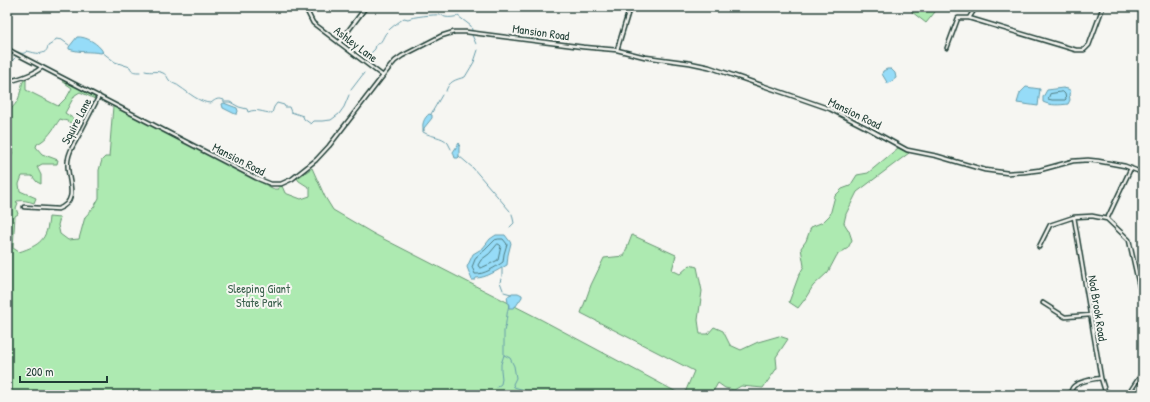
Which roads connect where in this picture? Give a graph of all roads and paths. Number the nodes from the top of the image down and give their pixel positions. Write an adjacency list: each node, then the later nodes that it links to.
1 (305, 7): 7 (street, Ashley Lane)
2 (366, 7): 7 (street)
3 (630, 7): 10 (street)
4 (976, 7): 6 (street)
5 (1102, 7): 6 (street)
6 (969, 18): 8 (street)
7 (339, 42): 12 (street, Ashley Lane)
8 (947, 48)
9 (7, 49): 11 (street, Mansion Road)
10 (617, 50): 12 (street, Mansion Road); 15 (street, Mansion Road)
11 (42, 67): 13 (street); 14 (street, Mansion Road)
12 (382, 76): 14 (street, Mansion Road)
13 (7, 82)
14 (99, 96): 17 (street, Squire Lane)
15 (1131, 168): 16 (street, Mansion Road); 19 (street)
16 (1143, 173)
17 (24, 207)
18 (1074, 218): 19 (street); 20 (street); 23 (street, Nod Brook Road)
19 (1107, 219): 22 (street)
20 (1039, 248)
21 (1043, 303): 23 (street)
22 (1143, 303)
23 (1091, 315): 25 (street, Nod Brook Road)
24 (1143, 372): 28 (street)
25 (1101, 378): 26 (street); 27 (street, Nod Brook Road)
26 (1070, 393)
27 (1114, 395)
28 (1123, 395)

